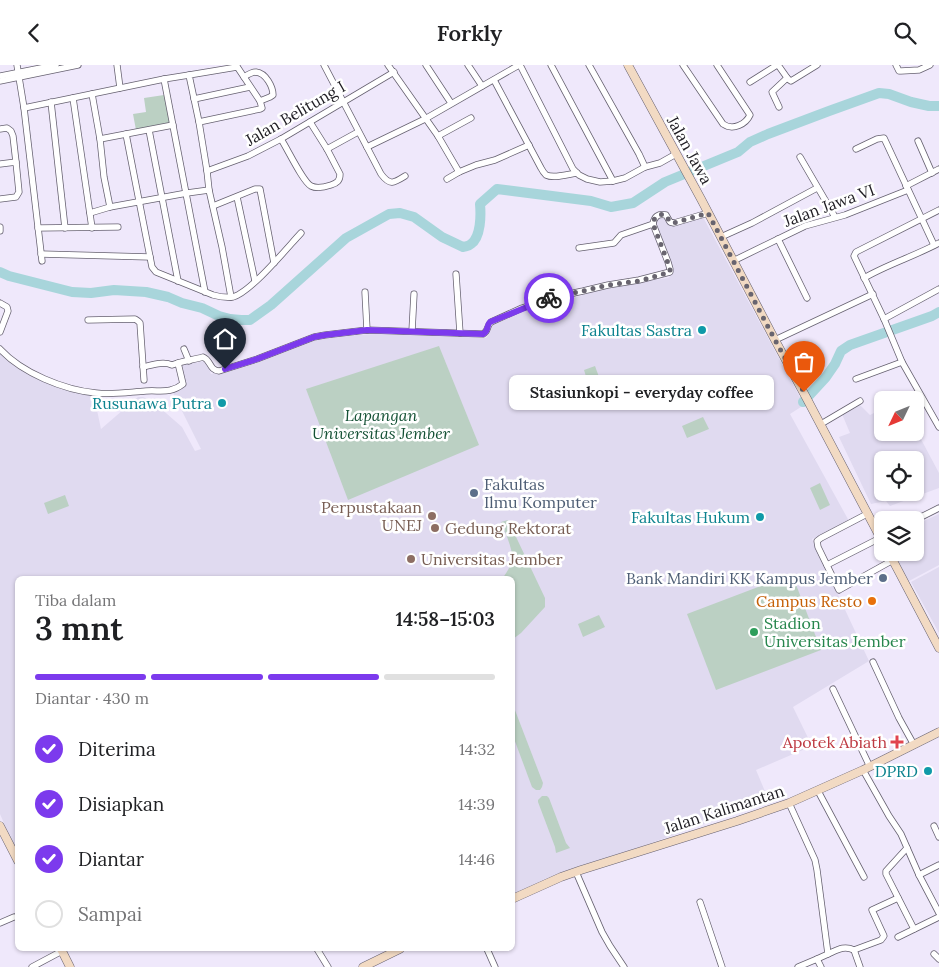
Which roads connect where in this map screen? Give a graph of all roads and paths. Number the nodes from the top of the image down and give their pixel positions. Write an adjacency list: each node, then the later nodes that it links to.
1 (17, 65): 22 (street)
2 (56, 65): 22 (street)
3 (75, 65): 22 (street)
4 (116, 65): 33 (street)
5 (324, 65): 39 (street)
6 (388, 65): 21 (street)
7 (426, 65): 40 (street)
8 (468, 65): 31 (street)
9 (519, 65): 20 (street); 68 (street)
10 (551, 65): 72 (street)
11 (588, 65): 64 (street)
12 (628, 65): 60 (main road, Jalan Jawa)
13 (683, 65): 14 (street)
14 (717, 65)
15 (778, 65): 26 (street); 30 (street)
16 (816, 65): 26 (street)
17 (896, 65): 18 (street)
18 (930, 65)
19 (236, 66): 23 (street); 25 (street)
20 (511, 67): 28 (street)
21 (394, 72): 39 (street, Jalan Belitung I); 44 (street)
22 (18, 75): 24 (street); 29 (street); 42 (street)
23 (189, 75): 27 (street); 36 (street)
24 (0, 76)
25 (244, 77): 32 (street); 37 (street)
26 (787, 78): 41 (street)
27 (164, 79): 33 (street); 47 (street)
28 (494, 80): 31 (street); 56 (street)
29 (0, 81)
30 (750, 82)
31 (482, 86): 40 (street)
32 (250, 87): 36 (street); 37 (street)
33 (120, 88): 34 (street)
34 (92, 94): 35 (street); 53 (street)
35 (73, 98): 38 (street); 84 (street)
36 (194, 99): 45 (street)
37 (260, 101): 45 (street)
38 (50, 102): 42 (street); 92 (street)
39 (343, 102): 46 (street, Jalan Belitung I); 50 (street)
40 (451, 103): 44 (street)
41 (779, 107)
42 (24, 108): 91 (street)
43 (471, 118): 52 (street)
44 (425, 119): 52 (street); 57 (street)
45 (199, 122): 66 (street)
46 (310, 122): 54 (street, Jalan Belitung I); 58 (street)
47 (173, 125): 49 (street); 76 (street)
48 (0, 129): 62 (street)
49 (149, 130): 51 (street); 77 (street)
50 (358, 132): 57 (street); 58 (street)
51 (126, 134): 53 (street); 80 (street)
52 (438, 136): 67 (street)
53 (100, 139): 82 (street)
54 (282, 139): 58 (street); 66 (street, Jalan Belitung I)
55 (918, 141): 69 (street)
56 (529, 145): 67 (street); 68 (street)
57 (367, 147): 70 (street)
58 (327, 149)
59 (856, 149): 74 (street)
60 (678, 156): 64 (street); 85 (main road, Jalan Jawa)
61 (800, 157): 73 (street)
62 (16, 162): 63 (street); 79 (street)
63 (0, 164)
64 (645, 167): 72 (street)
65 (939, 169): 69 (street, Jalan Jawa VI)
66 (208, 171): 75 (street)
67 (459, 172): 71 (street)
68 (576, 173): 72 (street)
69 (932, 173): 74 (street, Jalan Jawa VI)
70 (405, 176)
71 (447, 179)
72 (613, 181)
73 (817, 188): 86 (street); 96 (street)
74 (907, 188): 86 (street, Jalan Jawa VI); 87 (street)
75 (209, 191): 76 (street); 81 (street)
76 (187, 193): 77 (street); 110 (street)
77 (163, 197): 80 (street); 107 (street)
78 (237, 197): 81 (street); 104 (street); 108 (street)
79 (0, 199)
80 (139, 202): 82 (street); 101 (street)
81 (213, 206): 114 (street)
82 (110, 207): 84 (street)
83 (939, 210): 87 (street)
84 (90, 213): 93 (street)
85 (708, 213): 88 (street); 96 (main road, Jalan Jawa)
86 (835, 217): 97 (street, Jalan Jawa VI)
87 (922, 219): 98 (street); 106 (street)
88 (653, 224): 99 (street); 122 (street)
89 (0, 227): 94 (street)
90 (118, 227): 93 (street)
91 (38, 228): 92 (street); 100 (street)
92 (65, 228): 93 (street)
93 (92, 228)
94 (0, 231)
95 (301, 233): 104 (street)
96 (721, 237): 103 (main road, Jalan Jawa)
97 (778, 239): 103 (street, Jalan Jawa VI); 115 (street)
98 (937, 244): 106 (street)
99 (579, 248)
100 (41, 254): 101 (street); 102 (street)
101 (150, 257): 107 (street)
102 (42, 261)
103 (733, 261): 123 (main road, Jalan Jawa)
104 (274, 263): 108 (street)
105 (456, 274): 122 (street)
106 (864, 278): 113 (street)
107 (178, 281): 110 (street)
108 (255, 281): 114 (street)
109 (939, 289): 117 (street)
110 (205, 292): 114 (street)
111 (365, 292): 119 (street)
112 (414, 294): 120 (street)
113 (873, 294): 117 (street); 123 (street)
114 (231, 297)
115 (807, 298)
116 (0, 303): 121 (street)
117 (884, 319): 127 (street)
118 (88, 320): 129 (street)
119 (367, 330): 120 (street); 126 (street)
120 (412, 331): 122 (street)
121 (0, 332)
122 (460, 333)
123 (775, 340): 133 (main road, Jalan Jawa)
124 (0, 349): 128 (street)
125 (184, 349): 126 (street)
126 (189, 361): 128 (street)
127 (902, 362): 130 (street); 134 (street)
128 (178, 363): 129 (street)
129 (143, 367): 131 (street)
130 (856, 379)
131 (144, 380)
132 (860, 401): 133 (street)
133 (821, 424): 136 (main road, Jalan Jawa)
134 (939, 427)
135 (939, 508): 137 (street)
136 (867, 514): 138 (main road, Jalan Jawa); 142 (street)
137 (924, 516)
138 (874, 526)
139 (874, 543): 142 (street)
140 (892, 561): 142 (street)
141 (895, 561): 143 (main road)
142 (827, 565)
143 (939, 648)
144 (873, 662): 147 (street)
145 (833, 689): 148 (street)
146 (939, 732): 147 (main road, Jalan Kalimantan)
147 (914, 745): 148 (main road, Jalan Kalimantan)
148 (866, 768): 149 (main road, Jalan Kalimantan); 154 (street)
149 (818, 791): 150 (main road, Jalan Kalimantan); 159 (street)
150 (789, 803): 157 (main road, Jalan Kalimantan); 174 (street)
151 (934, 826): 153 (street)
152 (0, 827): 155 (main road)
153 (939, 837)
154 (907, 848): 158 (street); 161 (street)
155 (15, 855)
156 (939, 865): 158 (street)
157 (576, 872): 160 (main road, Jalan Kalimantan); 183 (street)
158 (919, 875): 163 (street)
159 (864, 877)
160 (515, 898)
161 (898, 898): 166 (street); 168 (street)
162 (700, 903): 184 (street)
163 (939, 915): 166 (street)
164 (14, 917): 165 (street)
165 (0, 923)
166 (914, 929): 167 (street)
167 (898, 937)
168 (854, 950): 174 (street); 187 (street)
169 (60, 951): 178 (street)
170 (62, 951): 179 (main road)
171 (318, 951): 180 (street)
172 (396, 951): 181 (main road)
173 (488, 951): 182 (street)
174 (828, 954): 176 (street)
175 (934, 954): 177 (street)
176 (817, 959): 185 (street); 186 (street)
177 (939, 959)
178 (32, 967)
179 (70, 967)
180 (328, 967)
181 (363, 967)
182 (495, 967)
183 (624, 967)
184 (722, 967)
185 (800, 967)
186 (820, 967)
187 (860, 967)

